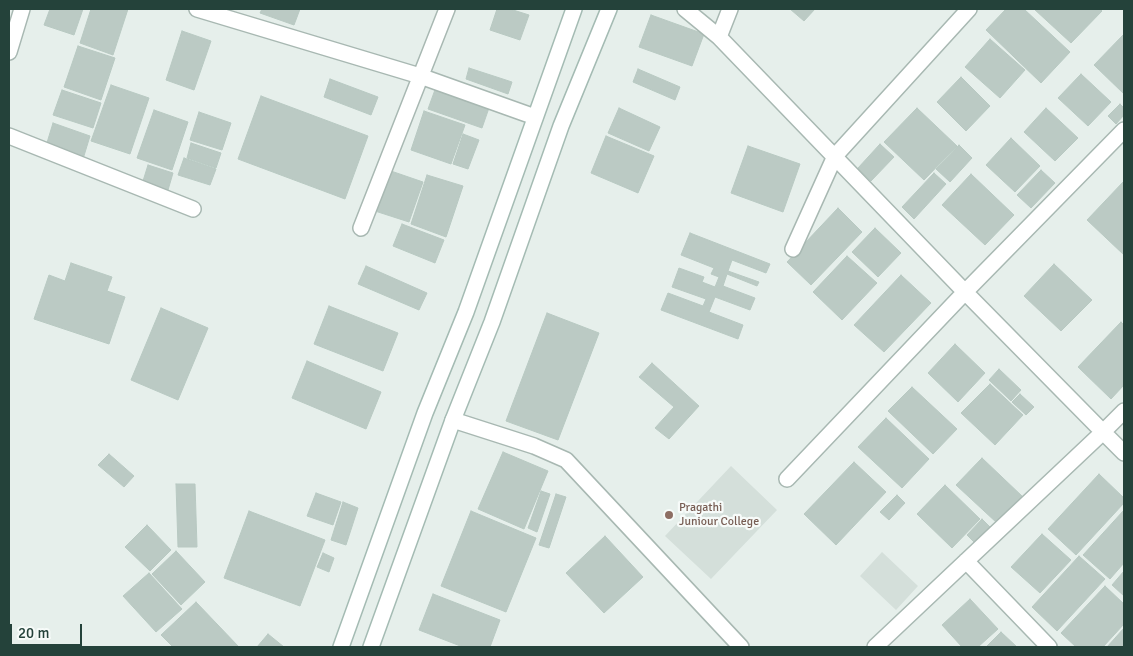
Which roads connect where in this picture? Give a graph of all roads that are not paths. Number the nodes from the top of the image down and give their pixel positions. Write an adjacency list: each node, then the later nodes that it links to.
1 (22, 9): 10 (street)
2 (197, 9): 11 (street)
3 (447, 9): 11 (street)
4 (574, 9): 12 (street)
5 (609, 9): 21 (street)
6 (685, 9): 9 (street)
7 (730, 9): 9 (street)
8 (969, 9): 15 (street)
9 (719, 37): 15 (street)
10 (9, 52)
11 (420, 76): 12 (street); 17 (street)
12 (535, 117): 26 (street)
13 (1124, 130): 19 (street)
14 (9, 136): 16 (street)
15 (835, 156): 18 (street); 19 (street)
16 (193, 209)
17 (361, 228)
18 (794, 249)
19 (965, 292): 22 (street); 24 (street)
20 (1124, 410): 22 (street)
21 (453, 420): 27 (street); 28 (street)
22 (1103, 432): 23 (street); 25 (street)
23 (1124, 453)
24 (786, 479)
25 (966, 561): 29 (street); 30 (street)
26 (341, 647)
27 (371, 647)
28 (740, 647)
29 (875, 647)
30 (1050, 647)

